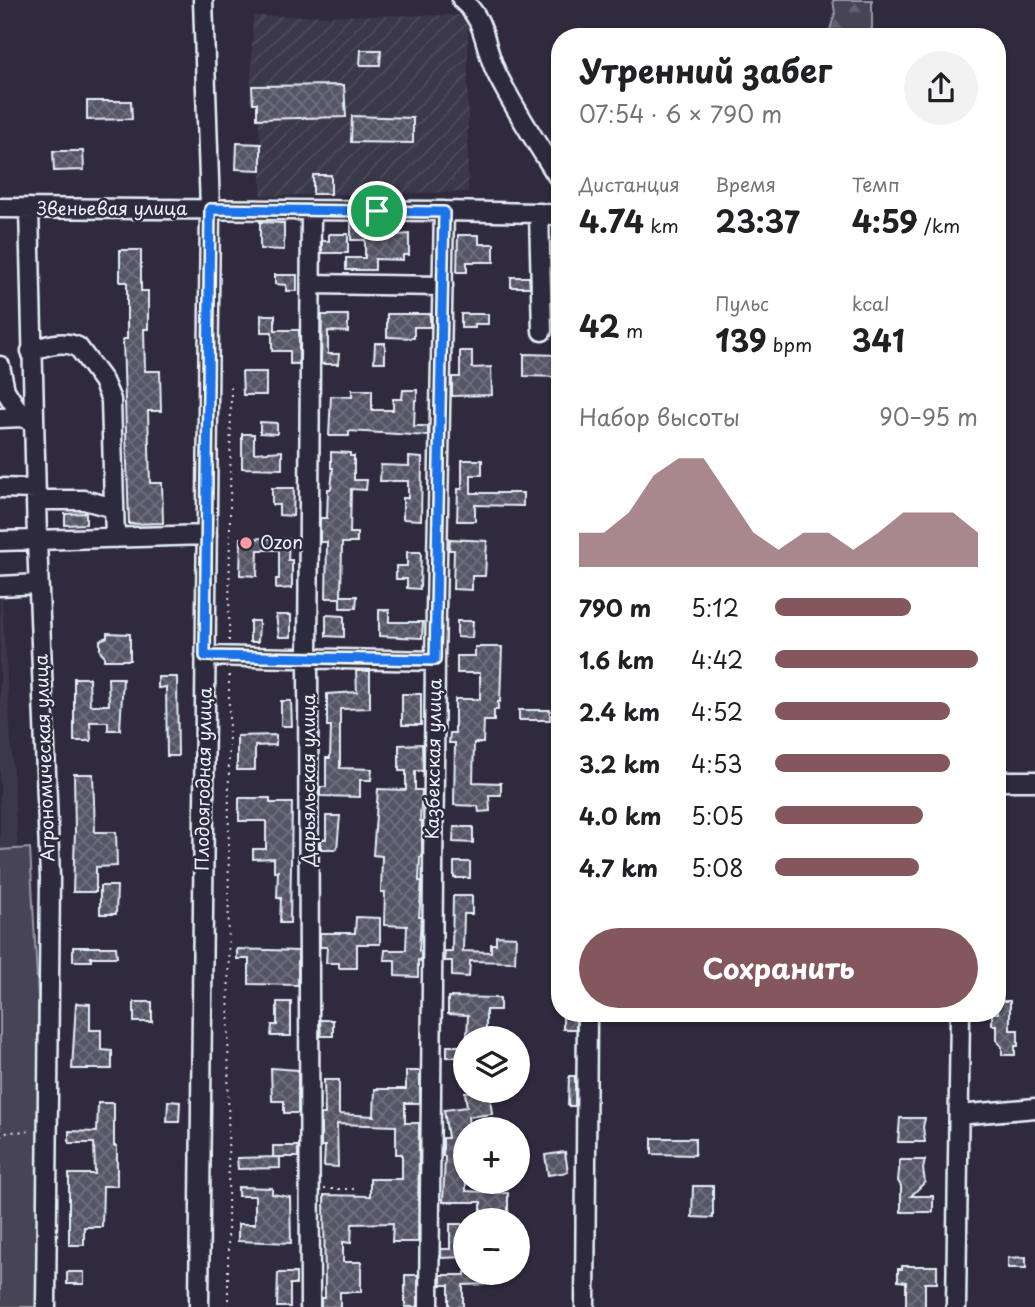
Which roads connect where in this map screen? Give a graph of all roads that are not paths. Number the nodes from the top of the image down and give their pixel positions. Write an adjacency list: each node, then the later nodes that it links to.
1 (203, 0): 6 (street, Плодоягодная улица)
2 (462, 0): 3 (street)
3 (551, 165)
4 (0, 208): 5 (street, Звеньевая улица)
5 (29, 208): 6 (street, Звеньевая улица); 14 (street, Агрономическая улица)
6 (210, 209): 7 (street, Звеньевая улица); 21 (street, Плодоягодная улица)
7 (311, 211): 8 (street, Звеньевая улица); 11 (street, Дарьяльская улица)
8 (444, 212): 9 (street, Звеньевая улица); 12 (street, Казбекская улица)
9 (539, 213): 10 (street, Звеньевая улица); 13 (street)
10 (551, 215)
11 (311, 284): 12 (street); 28 (street, Дарьяльская улица)
12 (443, 286): 29 (street, Казбекская улица)
13 (542, 331)
14 (32, 351): 17 (street, Агрономическая улица); 20 (street)
15 (0, 366): 17 (street)
16 (0, 418): 17 (street)
17 (28, 419): 19 (street, Агрономическая улица)
18 (0, 488): 19 (street)
19 (35, 494): 20 (street); 23 (street, Агрономическая улица)
20 (114, 508): 22 (street)
21 (206, 536): 22 (street); 27 (street, Плодоягодная улица)
22 (115, 538): 23 (street)
23 (37, 540): 24 (street); 25 (street, Агрономическая улица)
24 (0, 541)
25 (38, 584): 26 (street); 36 (street, Агрономическая улица)
26 (0, 586)
27 (205, 656): 28 (street); 37 (street, Плодоягодная улица)
28 (308, 658): 29 (street); 38 (street, Дарьяльская улица)
29 (435, 660): 39 (street, Казбекская улица)
30 (1035, 780): 31 (street)
31 (1006, 781)
32 (587, 1022): 40 (street)
33 (960, 1022): 35 (street)
34 (1035, 1108): 35 (street)
35 (959, 1115): 41 (street)
36 (46, 1307)
37 (199, 1307)
38 (310, 1307)
39 (429, 1307)
40 (585, 1307)
41 (956, 1307)

